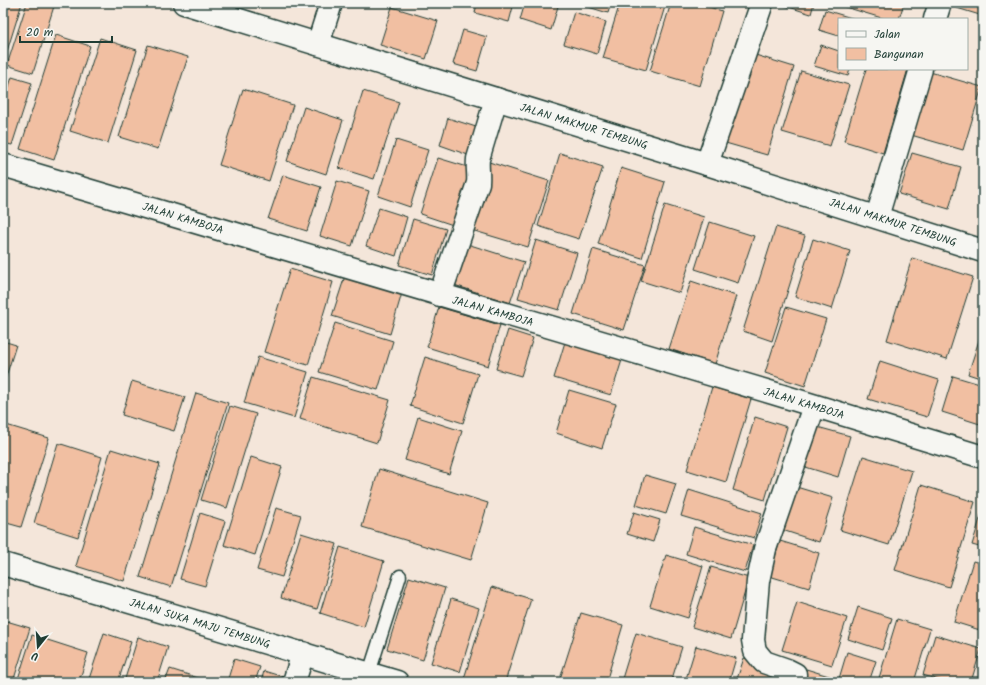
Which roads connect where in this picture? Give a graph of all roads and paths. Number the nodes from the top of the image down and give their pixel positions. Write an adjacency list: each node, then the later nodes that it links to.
1 (184, 3): 6 (street, JALAN MAKMUR TEMBUNG)
2 (331, 3): 6 (street)
3 (762, 3): 9 (street)
4 (940, 3): 5 (street)
5 (936, 18)
6 (318, 44): 8 (street, JALAN MAKMUR TEMBUNG)
7 (921, 70): 11 (street)
8 (496, 99): 9 (street, JALAN MAKMUR TEMBUNG); 13 (street)
9 (707, 164): 11 (street, JALAN MAKMUR TEMBUNG)
10 (3, 165): 13 (street, JALAN KAMBOJA)
11 (877, 217): 12 (street, JALAN MAKMUR TEMBUNG)
12 (983, 251)
13 (440, 295): 14 (street, JALAN KAMBOJA)
14 (814, 406): 15 (street, JALAN KAMBOJA); 22 (street)
15 (983, 457)
16 (3, 564): 18 (street, JALAN SUKA MAJU TEMBUNG)
17 (400, 576): 19 (lane)
18 (303, 653): 19 (street, JALAN SUKA MAJU TEMBUNG); 20 (street)
19 (369, 673): 21 (street, JALAN SUKA MAJU TEMBUNG)
20 (294, 682)
21 (397, 682)
22 (795, 682)

